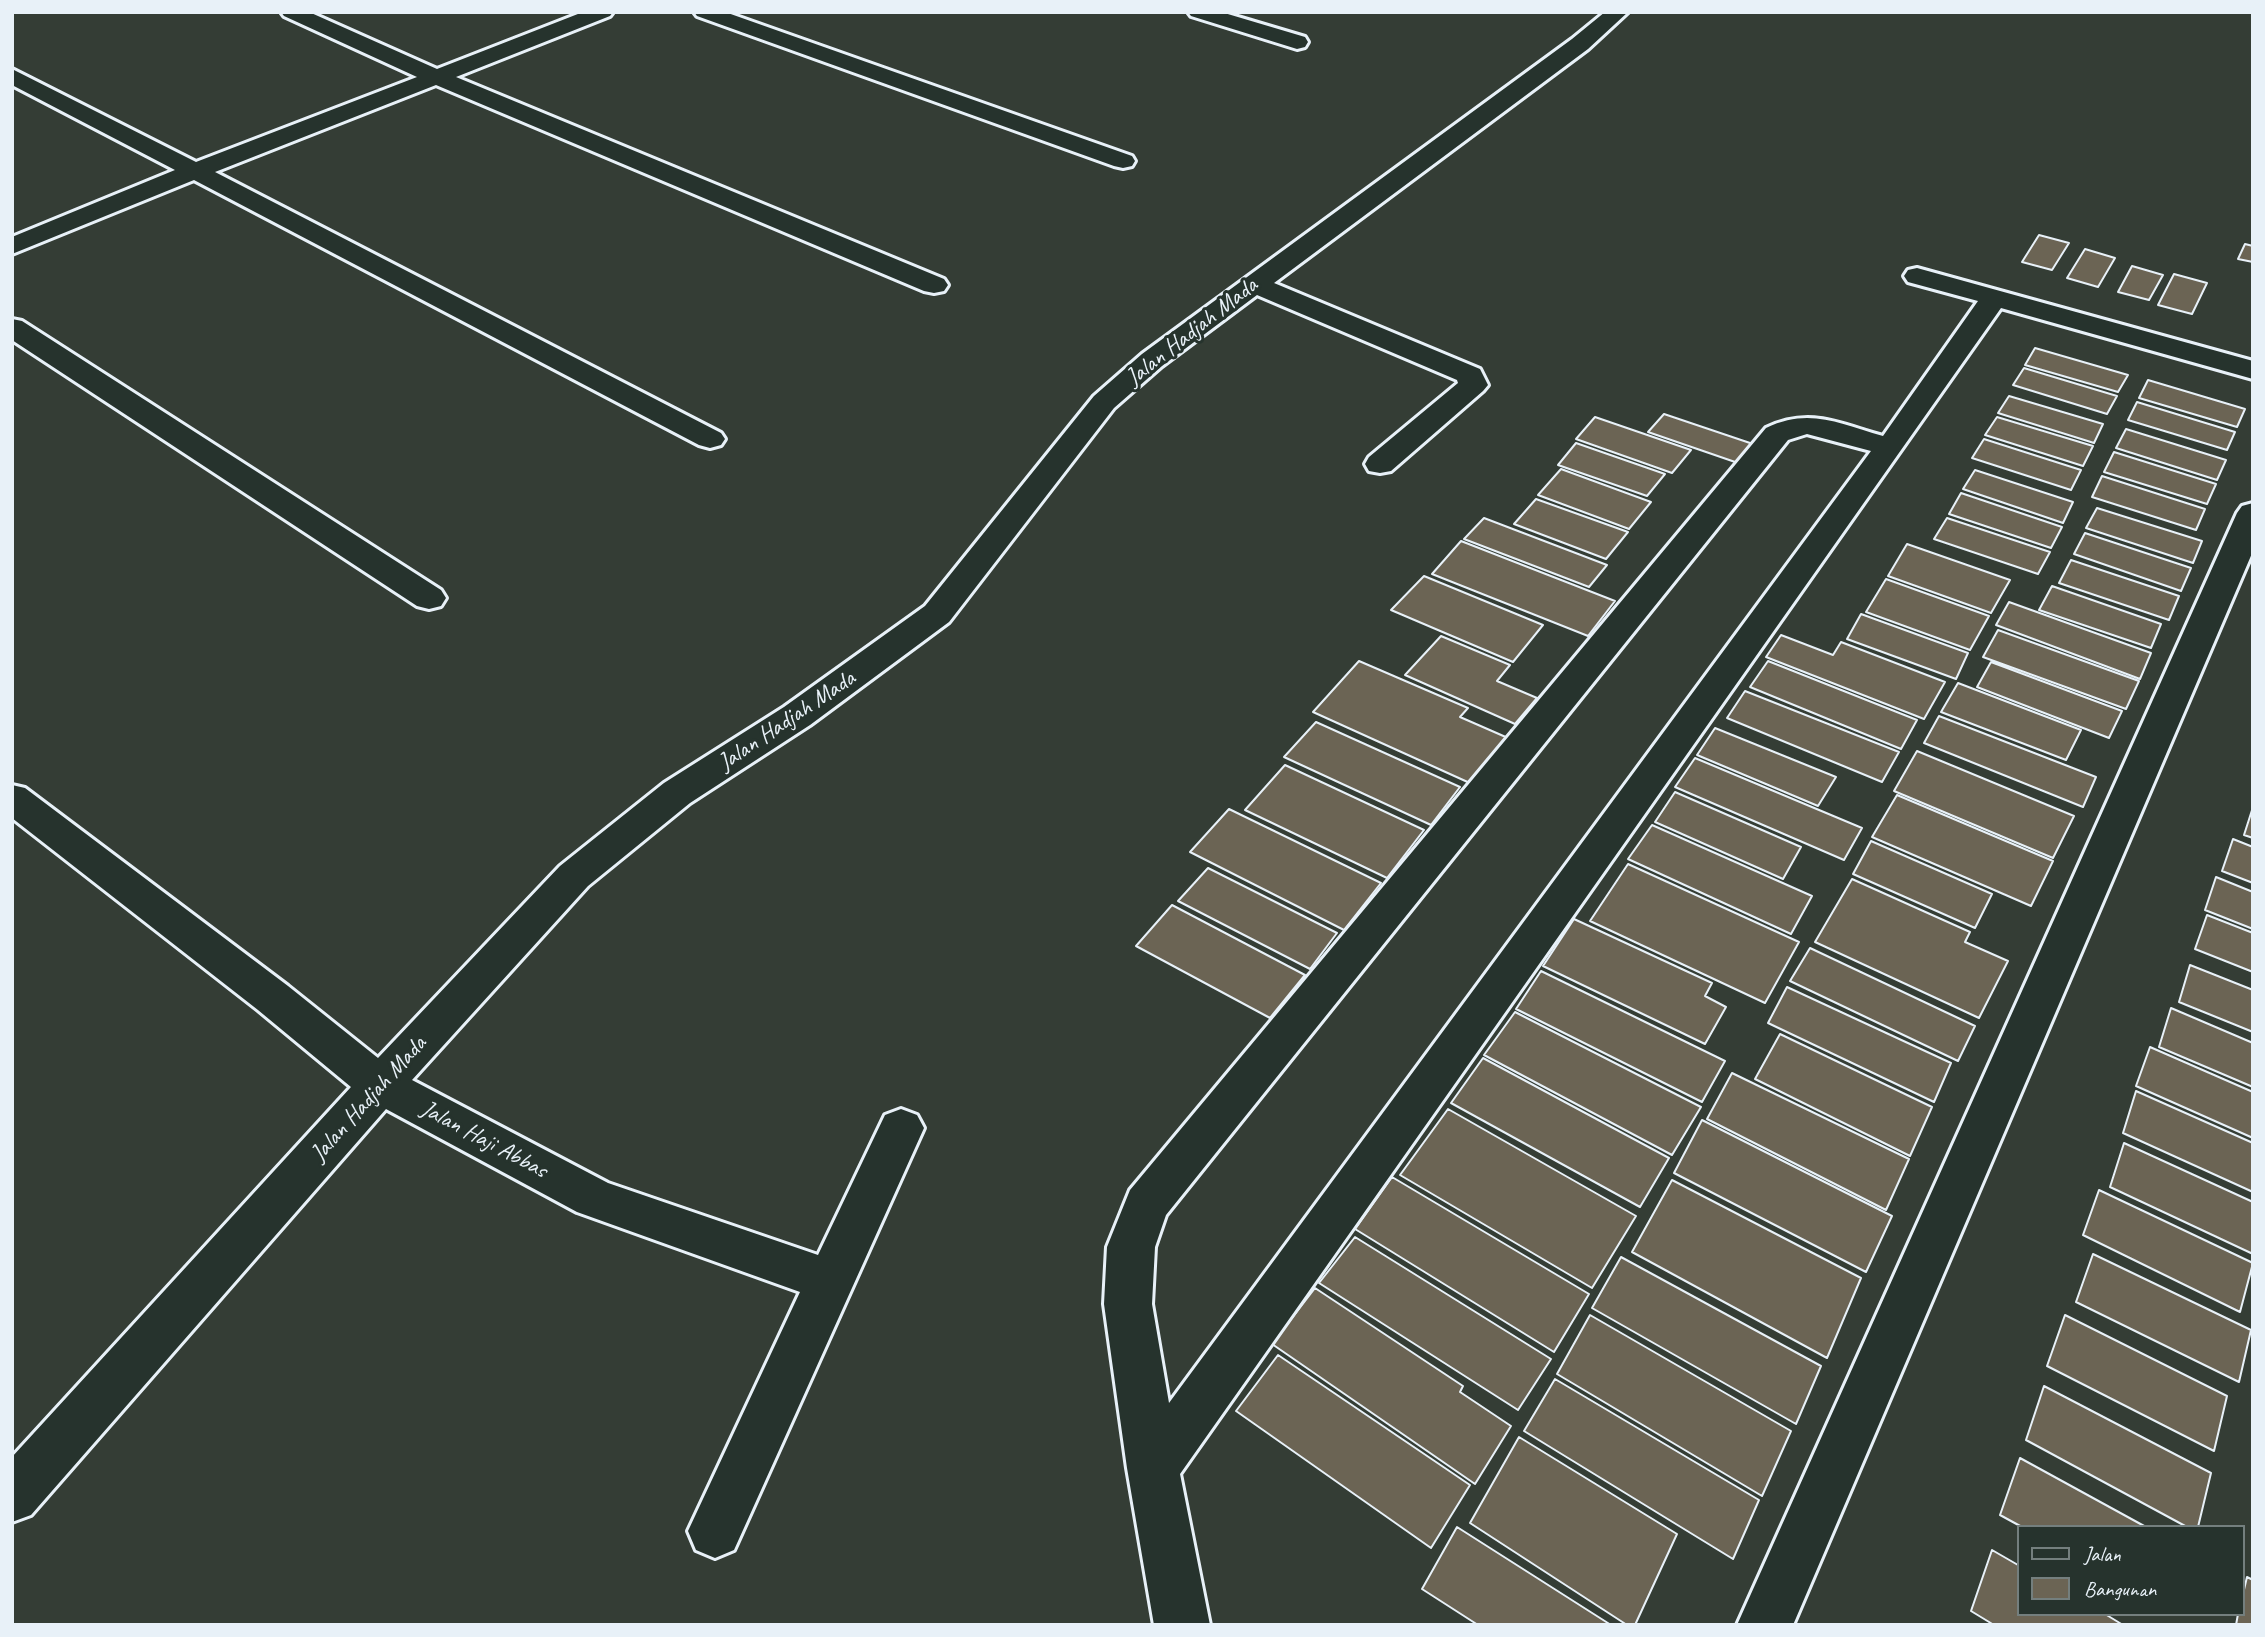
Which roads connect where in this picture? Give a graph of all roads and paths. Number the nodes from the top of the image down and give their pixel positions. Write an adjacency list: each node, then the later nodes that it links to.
1 (291, 12): 8 (street)
2 (603, 12): 8 (street)
3 (704, 12): 9 (street)
4 (1198, 12): 6 (street)
5 (1618, 12): 13 (street, Jalan Hadjah Mada)
6 (1297, 42)
7 (12, 76): 10 (street)
8 (436, 76): 10 (street); 14 (street)
9 (1124, 161)
10 (195, 171): 11 (street); 18 (street)
11 (12, 246)
12 (1917, 276): 15 (street)
13 (1253, 284): 20 (street); 24 (street, Jalan Hadjah Mada)
14 (934, 285)
15 (1994, 298): 17 (street); 19 (street)
16 (12, 327): 22 (street)
17 (2253, 370)
18 (710, 439)
19 (1890, 447): 27 (street); 27 (street)
20 (1380, 464)
21 (2253, 513): 31 (street)
22 (429, 598)
23 (12, 798): 24 (street, Jalan Haji Abbas)
24 (380, 1085): 26 (street, Jalan Haji Abbas); 28 (street, Jalan Hadjah Mada)
25 (901, 1128): 26 (street)
26 (830, 1281): 29 (street)
27 (1153, 1468): 30 (street)
28 (12, 1496)
29 (715, 1531)
30 (1182, 1625)
31 (1765, 1625)

